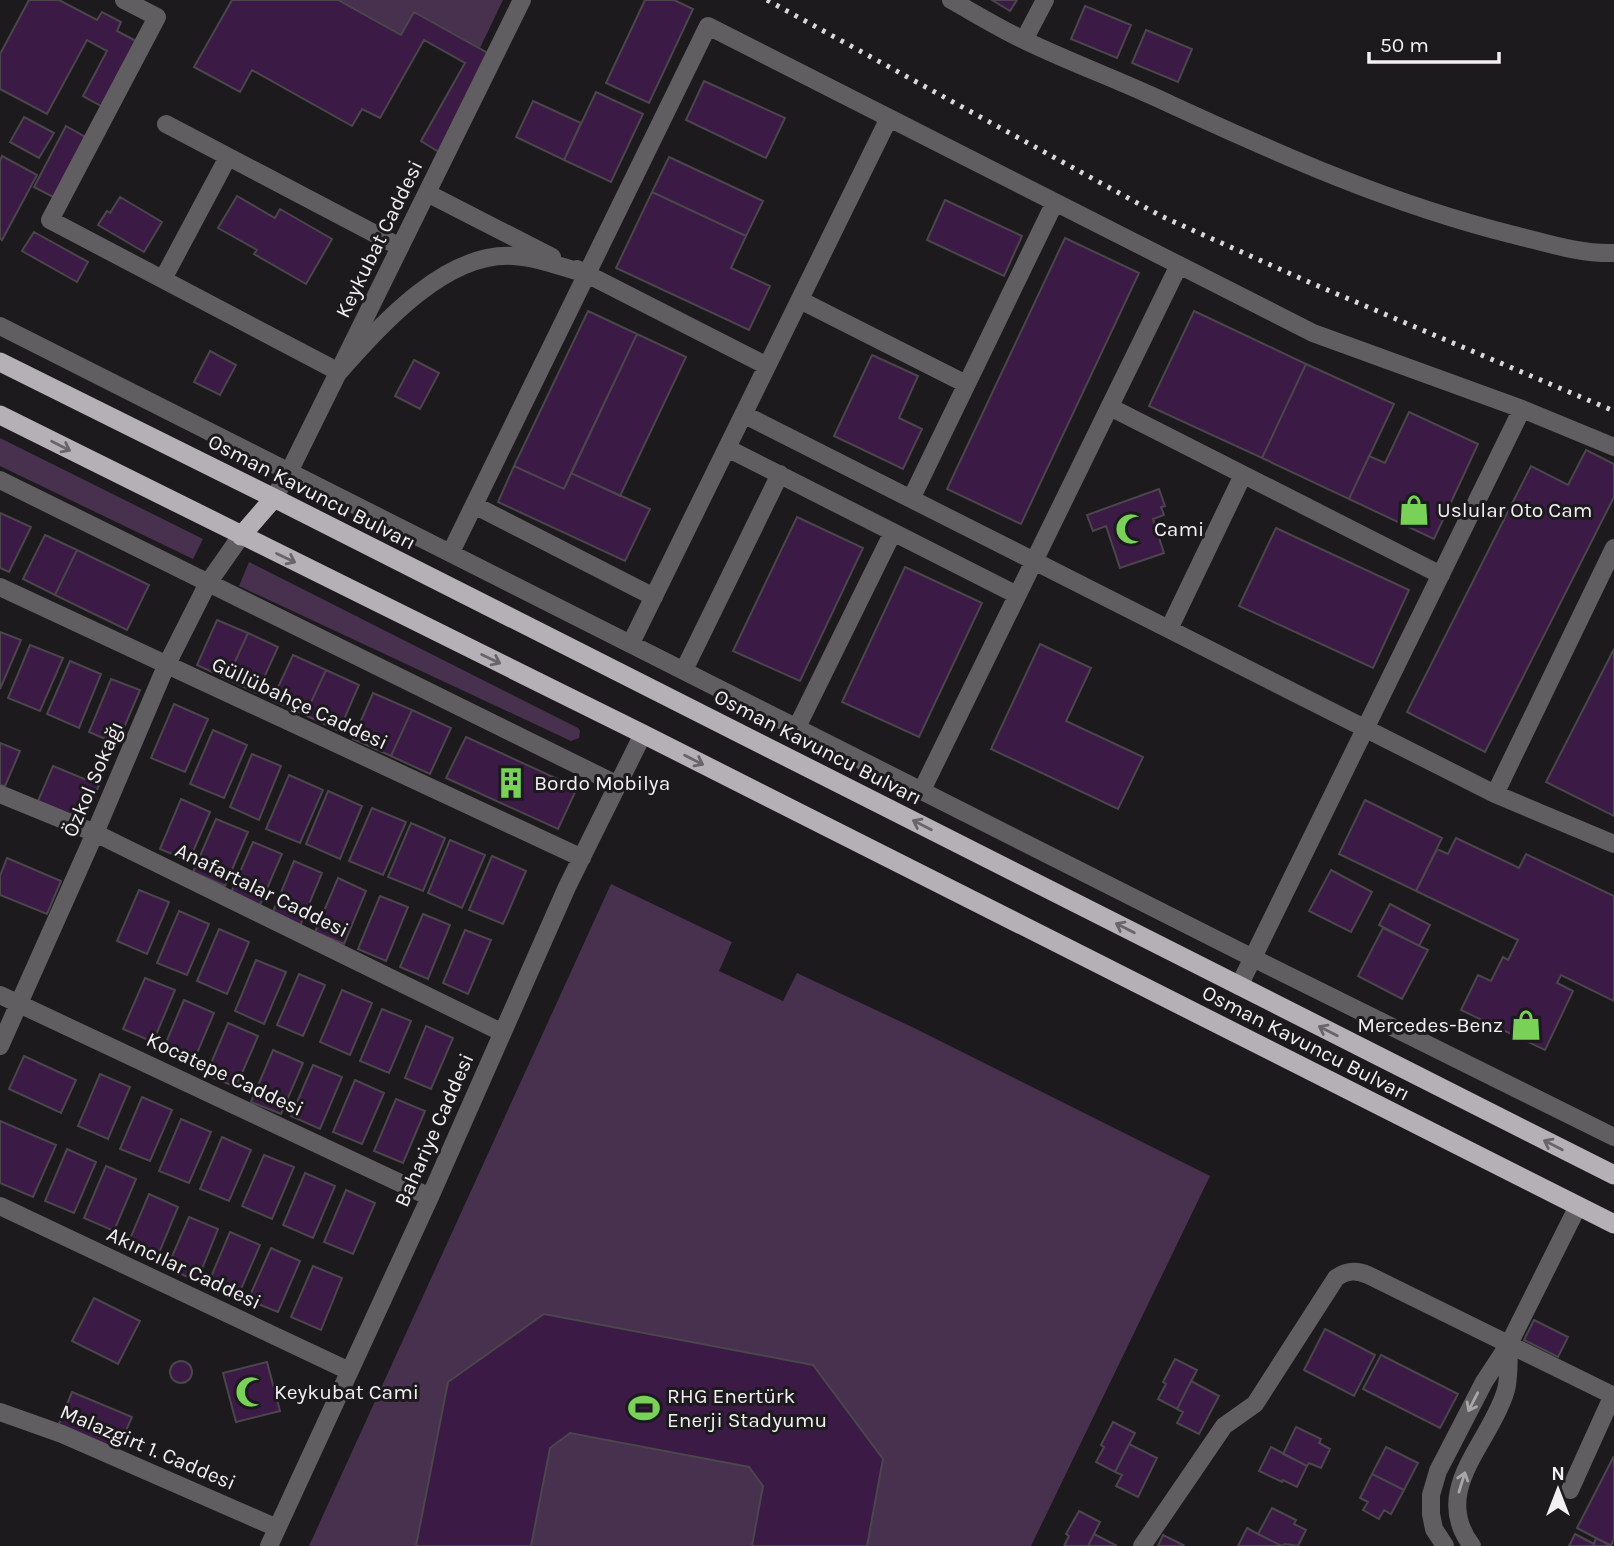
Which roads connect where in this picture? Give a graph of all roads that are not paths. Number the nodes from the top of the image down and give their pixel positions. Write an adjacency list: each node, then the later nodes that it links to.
1 (124, 0): 15 (street)
2 (522, 0): 9 (street, Keykubat Caddesi)
3 (951, 0): 5 (street)
4 (1045, 0): 5 (street)
5 (1024, 40): 12 (street)
6 (889, 118): 10 (street); 14 (street); 16 (street)
7 (166, 124): 8 (street)
8 (228, 157): 11 (street); 15 (street)
9 (427, 193): 11 (street, Keykubat Caddesi); 14 (street)
10 (1055, 202): 13 (street); 21 (street)
11 (400, 247): 20 (street, Keykubat Caddesi)
12 (1614, 253)
13 (1179, 265): 22 (street); 23 (street)
14 (587, 274): 19 (street); 20 (street); 34 (street)
15 (163, 279): 20 (street)
16 (800, 299): 19 (street); 21 (street)
17 (0, 326): 28 (street)
18 (0, 362): 32 (highway, Osman Kavuncu Bulvarı)
19 (767, 366): 25 (street)
20 (339, 372): 28 (street, Keykubat Caddesi)
21 (966, 384): 33 (street)
22 (1110, 407): 30 (street); 39 (street)
23 (1522, 409): 26 (street); 40 (street)
24 (0, 415): 36 (highway, Osman Kavuncu Bulvarı, one-way to 36)
25 (745, 415): 27 (street); 33 (street)
26 (1614, 447)
27 (727, 448): 29 (street); 44 (street)
28 (290, 470): 32 (street, Keykubat Caddesi); 38 (street)
29 (780, 474): 35 (street); 48 (street)
30 (1244, 475): 40 (street); 45 (street)
31 (0, 480): 41 (street)
32 (274, 498): 36 (highway); 60 (highway, Osman Kavuncu Bulvarı, one-way to 32)
33 (911, 499): 39 (street)
34 (474, 505): 38 (street); 44 (street)
35 (893, 532): 43 (street); 49 (street)
36 (241, 536): 41 (street, Özkol Sokağı); 51 (highway, Osman Kavuncu Bulvarı, one-way to 51)
37 (1614, 548): 55 (street)
38 (451, 552): 46 (street)
39 (1036, 562): 43 (street); 45 (street)
40 (1441, 575): 50 (street)
41 (208, 583): 47 (street, Özkol Sokağı); 52 (street)
42 (0, 587): 47 (street, Güllübahçe Caddesi)
43 (1017, 596): 53 (street)
44 (654, 597): 46 (street)
45 (1169, 629): 50 (street)
46 (631, 643): 48 (street)
47 (166, 666): 56 (street, Özkol Sokağı); 58 (street, Güllübahçe Caddesi)
48 (684, 670): 49 (street)
49 (797, 727): 53 (street)
50 (1367, 729): 55 (street); 59 (street)
51 (643, 734): 52 (street, Bahariye Caddesi); 69 (highway, Osman Kavuncu Bulvarı, one-way to 69)
52 (618, 785): 58 (street, Bahariye Caddesi)
53 (922, 790): 59 (street)
54 (0, 794): 56 (street, Anafartalar Caddesi)
55 (1494, 794): 57 (street)
56 (95, 834): 62 (street, Özkol Sokağı); 63 (street, Anafartalar Caddesi)
57 (1614, 844)
58 (582, 858): 63 (street, Bahariye Caddesi)
59 (1253, 958): 60 (street); 65 (street)
60 (1239, 986): 66 (highway, Osman Kavuncu Bulvarı, one-way to 60)
61 (0, 995): 62 (street, Kocatepe Caddesi)
62 (20, 1002): 64 (street, Özkol Sokağı); 67 (street, Kocatepe Caddesi)
63 (501, 1032): 67 (street, Bahariye Caddesi)
64 (0, 1046)
65 (1614, 1137)
66 (1614, 1175)
67 (430, 1196): 72 (street, Bahariye Caddesi)
68 (0, 1206): 72 (street, Akıncılar Caddesi)
69 (1578, 1206): 70 (highway, Osman Kavuncu Bulvarı); 71 (street)
70 (1614, 1224)
71 (1508, 1344): 73 (street); 78 (street); 79 (street, one-way to 79); 80 (street, one-way to 71)
72 (349, 1371): 76 (street, Bahariye Caddesi)
73 (1614, 1395): 75 (street)
74 (0, 1412): 76 (street, Malazgirt 1. Caddesi)
75 (1570, 1490)
76 (278, 1528): 77 (street, Bahariye Caddesi)
77 (269, 1546)
78 (1142, 1546)
79 (1445, 1546)
80 (1472, 1546)

